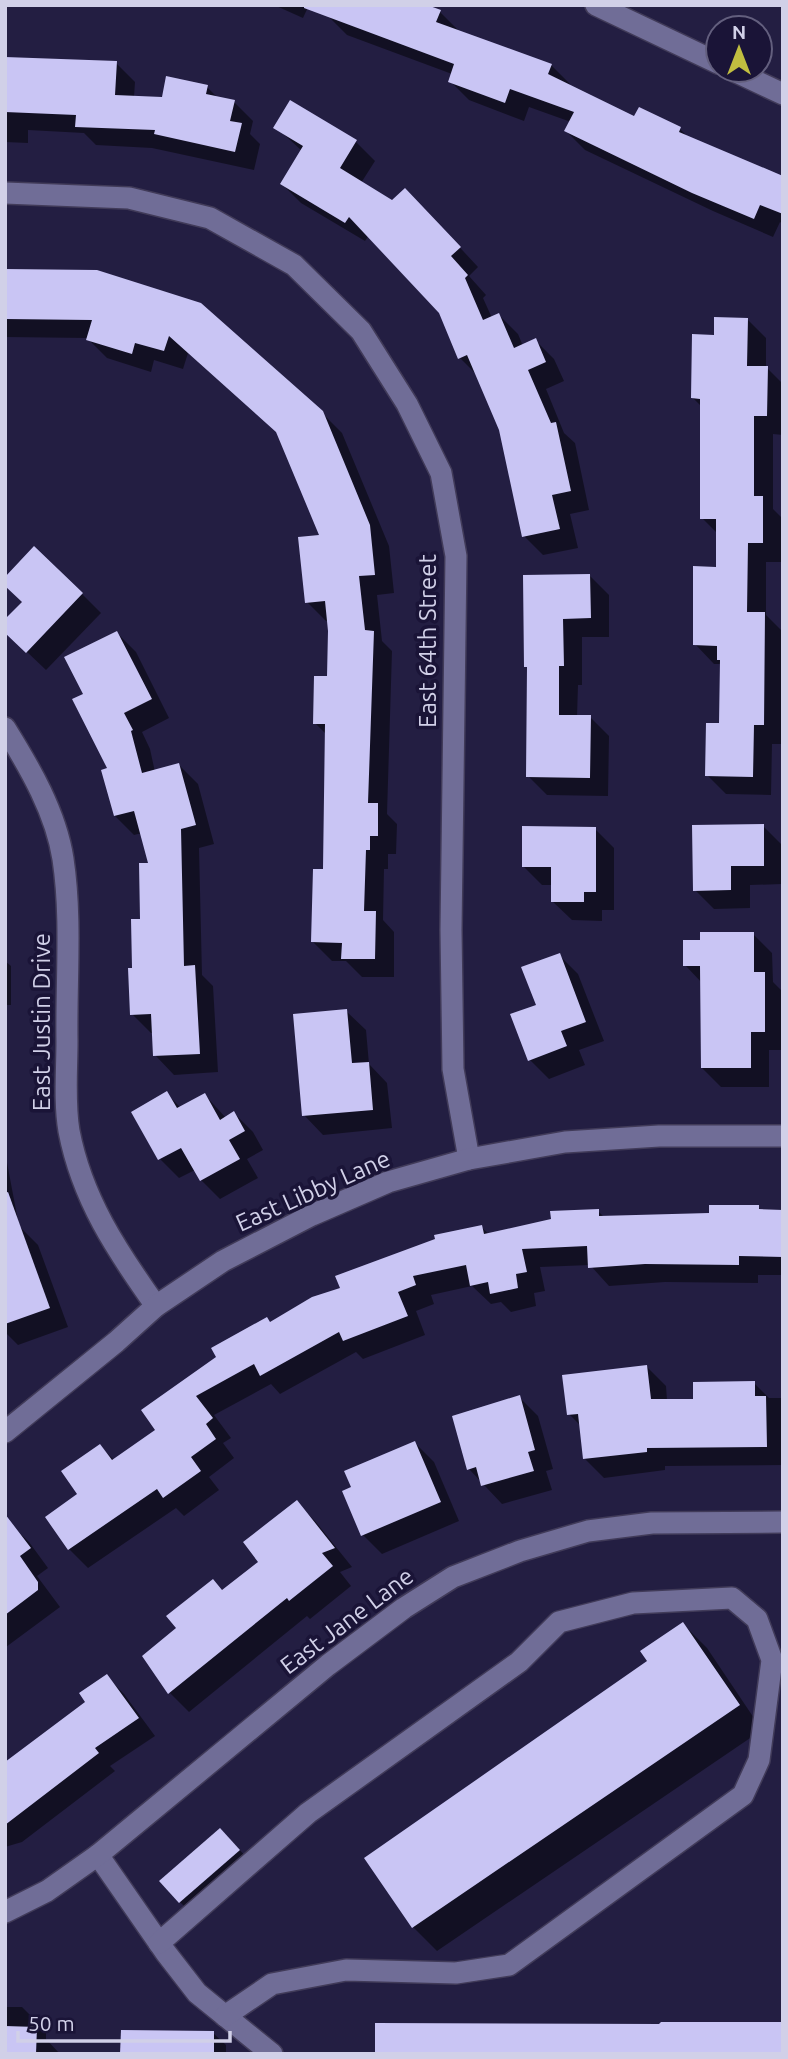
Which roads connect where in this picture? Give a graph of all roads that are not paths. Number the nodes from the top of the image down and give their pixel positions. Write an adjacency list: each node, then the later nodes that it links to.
1 (596, 5): 2 (street)
2 (704, 56)
3 (762, 84): 4 (street)
4 (783, 94)
5 (5, 193): 8 (street, East 64th Street)
6 (5, 729): 9 (street, East Justin Drive)
7 (783, 1136): 8 (street, East Libby Lane)
8 (469, 1159): 9 (street, East Libby Lane)
9 (156, 1306): 10 (street, East Libby Lane)
10 (5, 1432)
11 (783, 1522): 12 (street, East Jane Lane)
12 (98, 1855): 13 (street, East Jane Lane); 14 (street)
13 (5, 1912)
14 (159, 1943): 15 (street); 15 (street)
15 (225, 2016): 16 (street)
16 (272, 2054)

